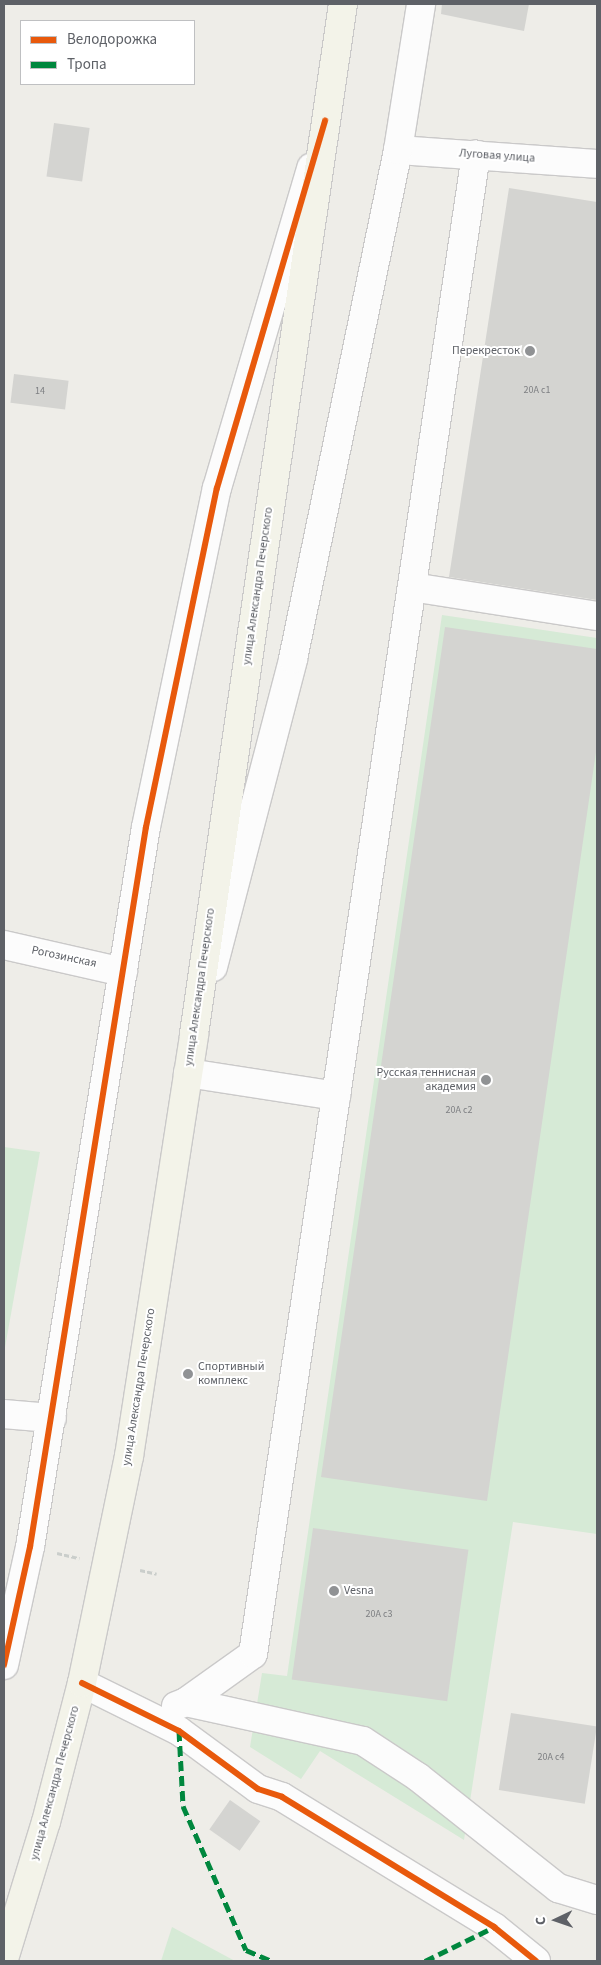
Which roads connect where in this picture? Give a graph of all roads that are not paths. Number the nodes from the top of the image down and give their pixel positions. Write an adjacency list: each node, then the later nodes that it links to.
1 (343, 4): 3 (main road, улица Александра Печерского)
2 (421, 4): 4 (street)
3 (325, 121): 10 (street); 11 (main road, улица Александра Печерского)
4 (398, 150): 5 (street, Луговая улица); 11 (street)
5 (476, 154): 6 (street, Луговая улица); 7 (street)
6 (597, 164)
7 (412, 587): 8 (street); 13 (street)
8 (597, 616)
9 (4, 945): 10 (street, Рогозинская)
10 (123, 972): 15 (street)
11 (194, 1034): 12 (main road, улица Александра Печерского)
12 (188, 1073): 13 (street); 17 (main road, улица Александра Печерского)
13 (336, 1096): 18 (street)
14 (4, 1414): 15 (street)
15 (52, 1418): 16 (street)
16 (4, 1665)
17 (82, 1683): 19 (street); 21 (main road, улица Александра Печерского)
18 (186, 1702): 19 (street); 20 (street)
19 (149, 1718): 22 (street)
20 (597, 1900)
21 (4, 1959)
22 (536, 1961)

